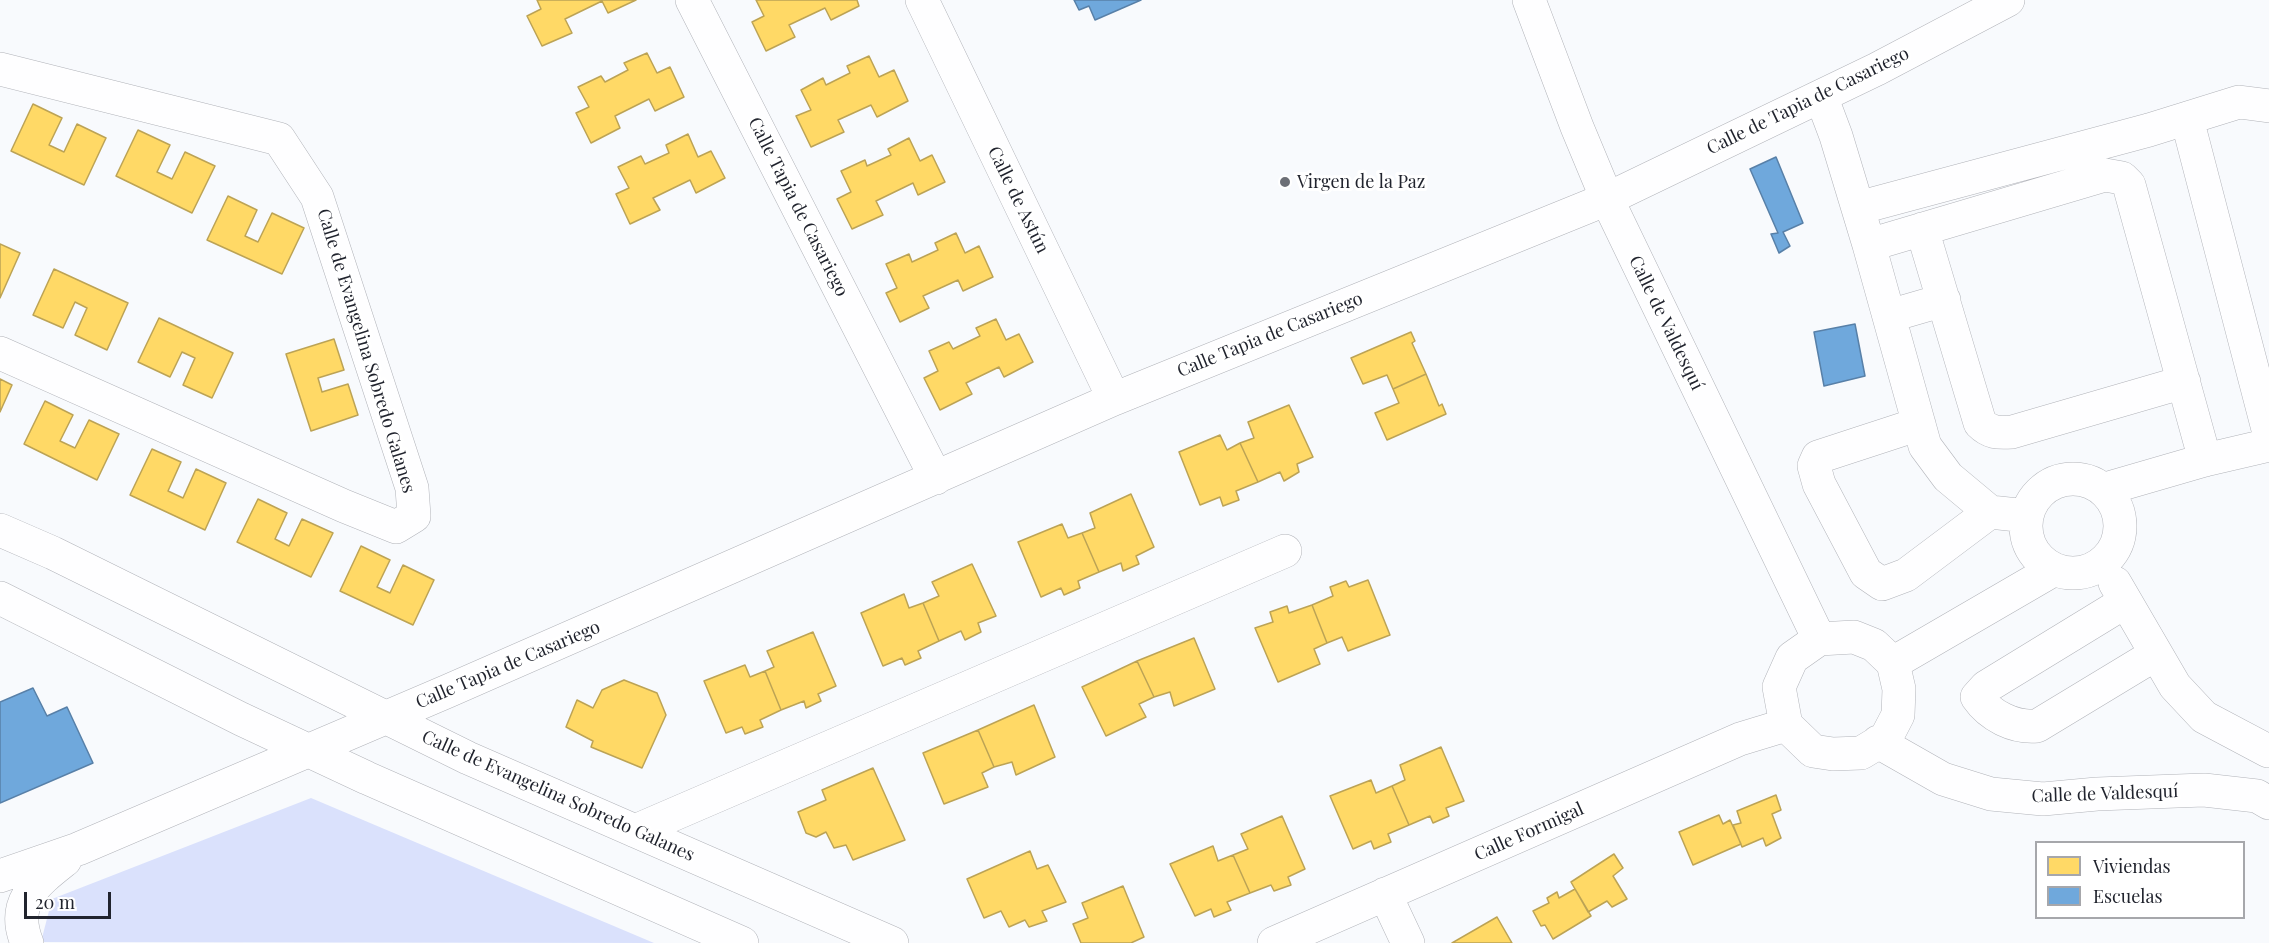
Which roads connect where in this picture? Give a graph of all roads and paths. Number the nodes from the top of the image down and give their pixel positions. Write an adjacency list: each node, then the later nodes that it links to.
1 (692, 0): 22 (street, Calle Tapia de Casariego)
2 (922, 0): 17 (street, Calle de Astún)
3 (1530, 0): 9 (street, Calle de Valdesquí)
4 (2008, 0): 6 (street, Calle de Tapia de Casariego)
5 (0, 69): 15 (street, Calle de Evangelina Sobredo Galanes)
6 (1821, 96): 9 (street, Calle de Tapia de Casariego); 10 (street)
7 (2269, 106): 8 (street)
8 (2187, 119): 10 (street); 19 (street)
9 (1607, 199): 17 (street, Calle Tapia de Casariego); 32 (street, Calle de Valdesquí)
10 (1858, 208): 12 (street)
11 (1922, 229): 12 (street); 13 (street); 16 (street)
12 (1869, 244): 14 (street)
13 (1944, 300): 14 (street); 16 (street)
14 (1889, 316): 18 (street)
15 (0, 353)
16 (2184, 382): 21 (street)
17 (1114, 399): 22 (street, Calle Tapia de Casariego)
18 (1919, 424): 24 (street); 24 (street)
19 (2269, 433)
20 (2269, 445): 21 (street)
21 (2205, 460): 23 (street)
22 (936, 478): 35 (street, Calle Tapia de Casariego)
23 (2105, 489): 25 (street); 28 (street)
24 (1990, 512): 25 (street)
25 (2027, 516): 29 (street)
26 (0, 530): 35 (street, Calle de Evangelina Sobredo Galanes)
27 (1285, 551): 41 (street)
28 (2105, 562): 29 (street); 31 (street)
29 (2053, 570): 34 (street)
30 (0, 598): 38 (street)
31 (2125, 602): 33 (street); 33 (street)
32 (1819, 639): 34 (street); 36 (street)
33 (2156, 654): 39 (street)
34 (1893, 663): 37 (street)
35 (384, 718): 38 (street, Calle Tapia de Casariego); 41 (street, Calle de Evangelina Sobredo Galanes)
36 (1786, 725): 37 (street); 44 (street, Calle Formigal)
37 (1878, 742): 40 (street, Calle de Valdesquí)
38 (308, 751): 42 (street, Calle Tapia de Casariego); 46 (street)
39 (2268, 751)
40 (2269, 803)
41 (635, 831): 47 (street, Calle de Evangelina Sobredo Galanes)
42 (78, 849): 43 (street, Calle Tapia de Casariego); 45 (street, Calle Tapia de Casariego)
43 (0, 876)
44 (1386, 894): 48 (street, Calle Formigal); 49 (street)
45 (27, 943)
46 (742, 943)
47 (892, 943)
48 (1274, 943)
49 (1407, 943)

